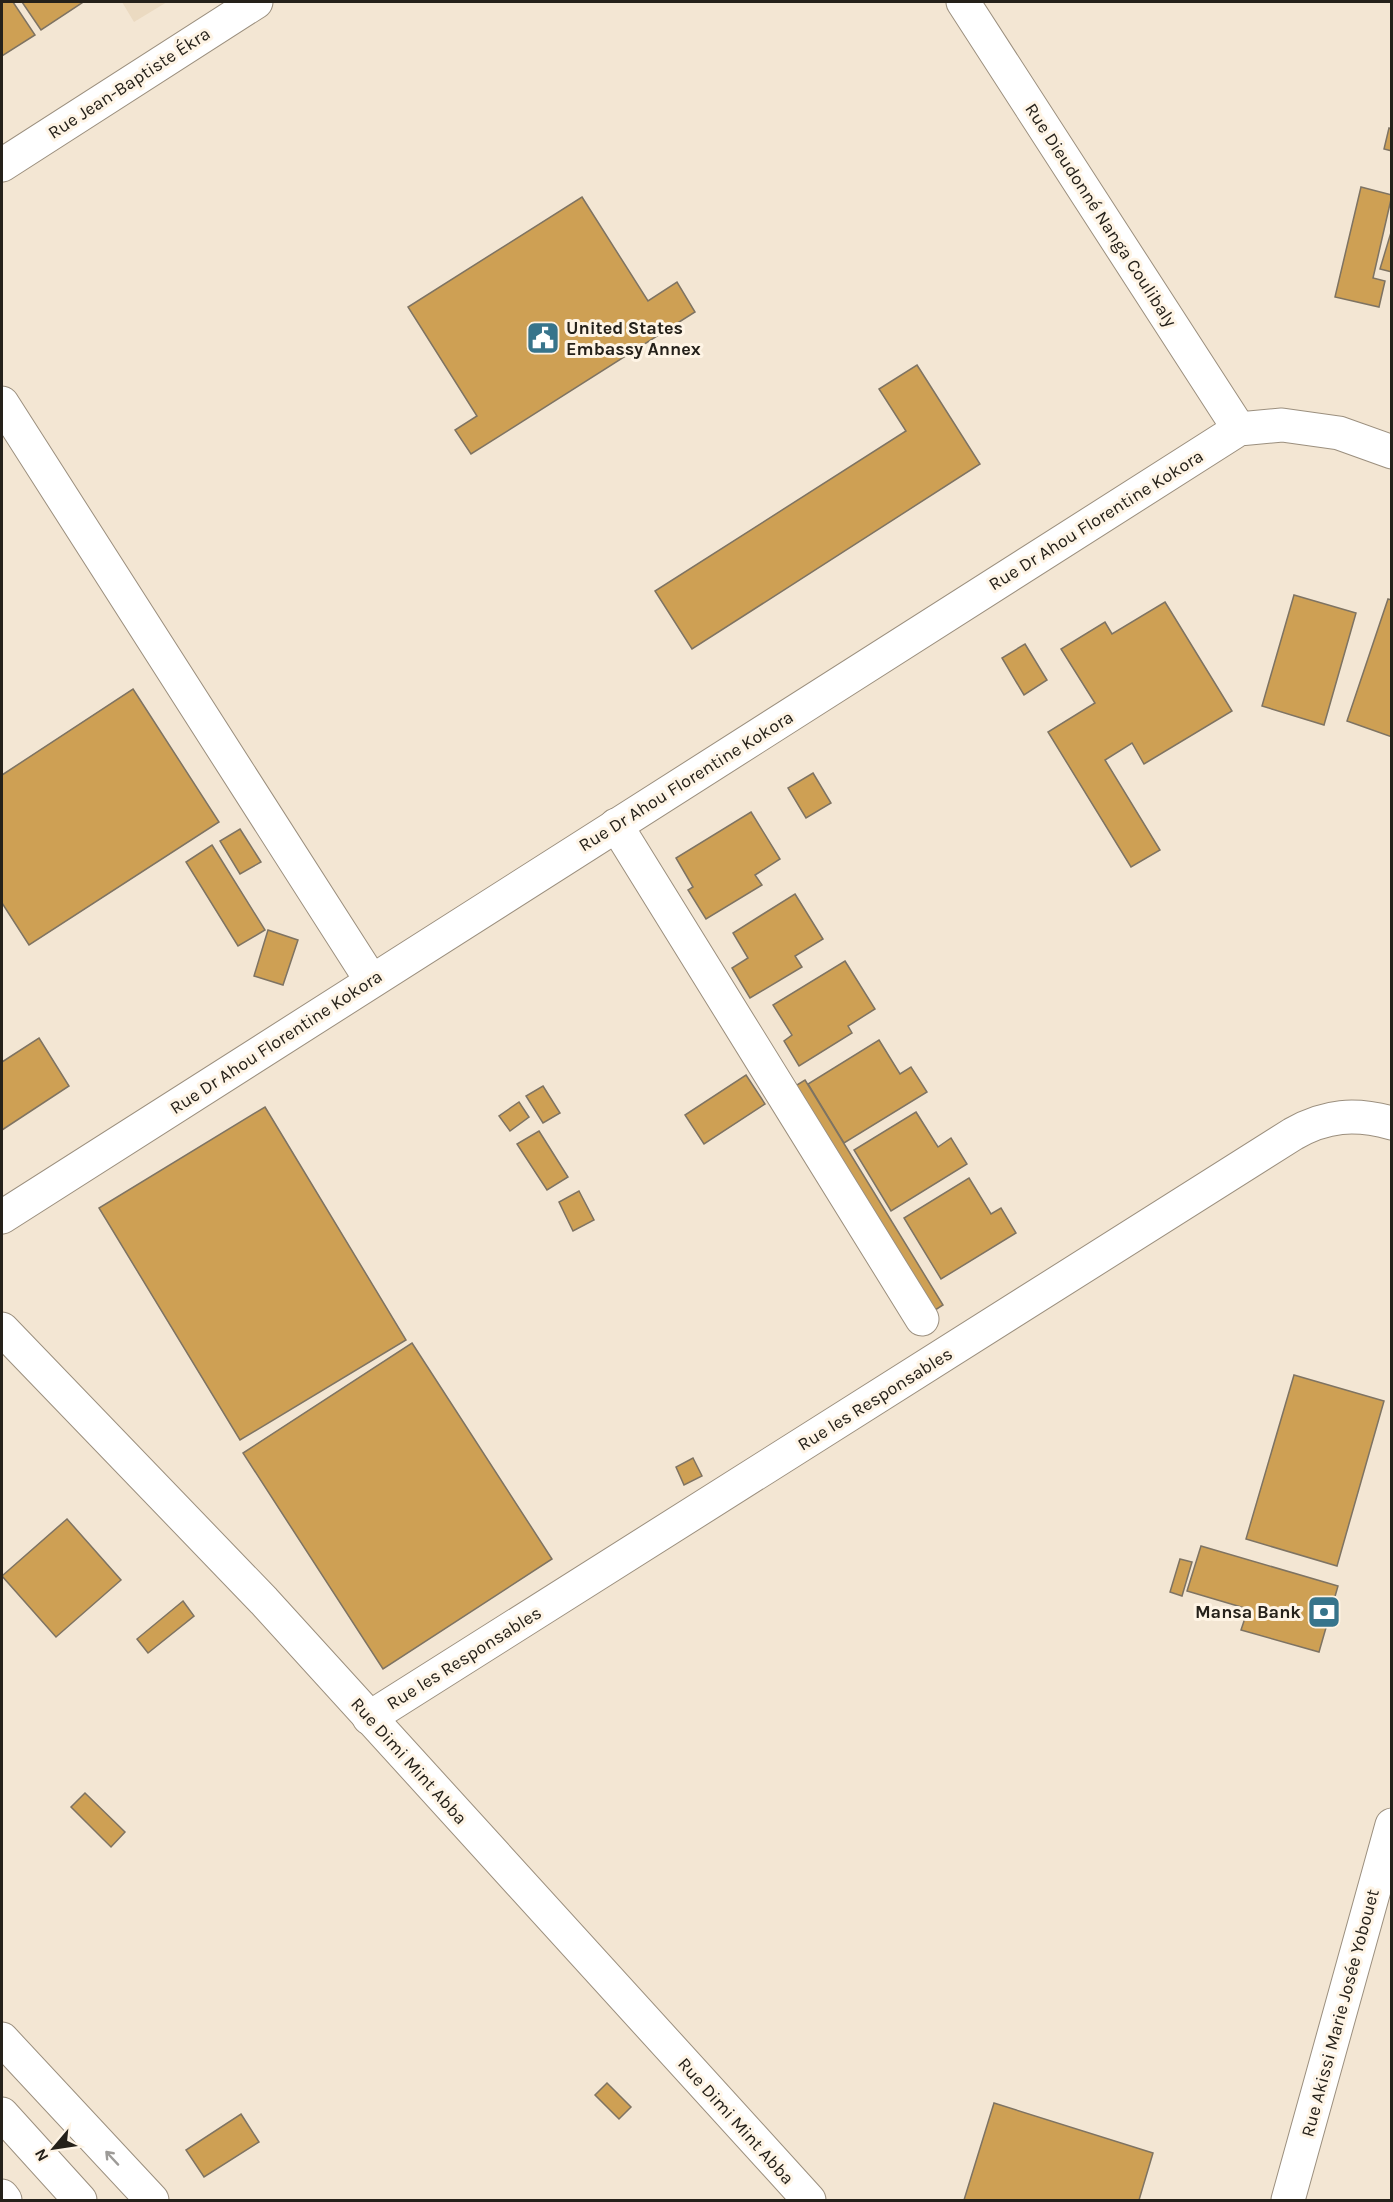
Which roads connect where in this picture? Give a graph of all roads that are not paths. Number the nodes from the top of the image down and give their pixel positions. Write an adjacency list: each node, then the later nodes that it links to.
1 (256, 2): 3 (street, Rue Jean-Baptiste Ékra)
2 (963, 2): 5 (street, Rue Dieudonné Nanga Coulibaly)
3 (2, 165)
4 (2, 403): 8 (street)
5 (1239, 429): 6 (street, Rue Dr Ahou Florentine Kokora); 7 (street, Rue Dr Ahou Florentine Kokora)
6 (1392, 452)
7 (615, 825): 8 (street, Rue Dr Ahou Florentine Kokora); 11 (street)
8 (371, 980): 10 (street, Rue Dr Ahou Florentine Kokora)
9 (1392, 1123): 13 (street, Rue les Responsables)
10 (2, 1217)
11 (922, 1319)
12 (2, 1329): 13 (street, Rue Dimi Mint Abba)
13 (369, 1718): 21 (street, Rue Dimi Mint Abba)
14 (1392, 1825): 22 (street, Rue Akissi Marie Josée Yobouet)
15 (2, 2039): 20 (street, one-way to 15)
16 (2, 2114): 19 (street)
17 (2, 2196): 18 (street)
18 (6, 2200)
19 (80, 2200)
20 (152, 2200)
21 (809, 2200)
22 (1288, 2200)

